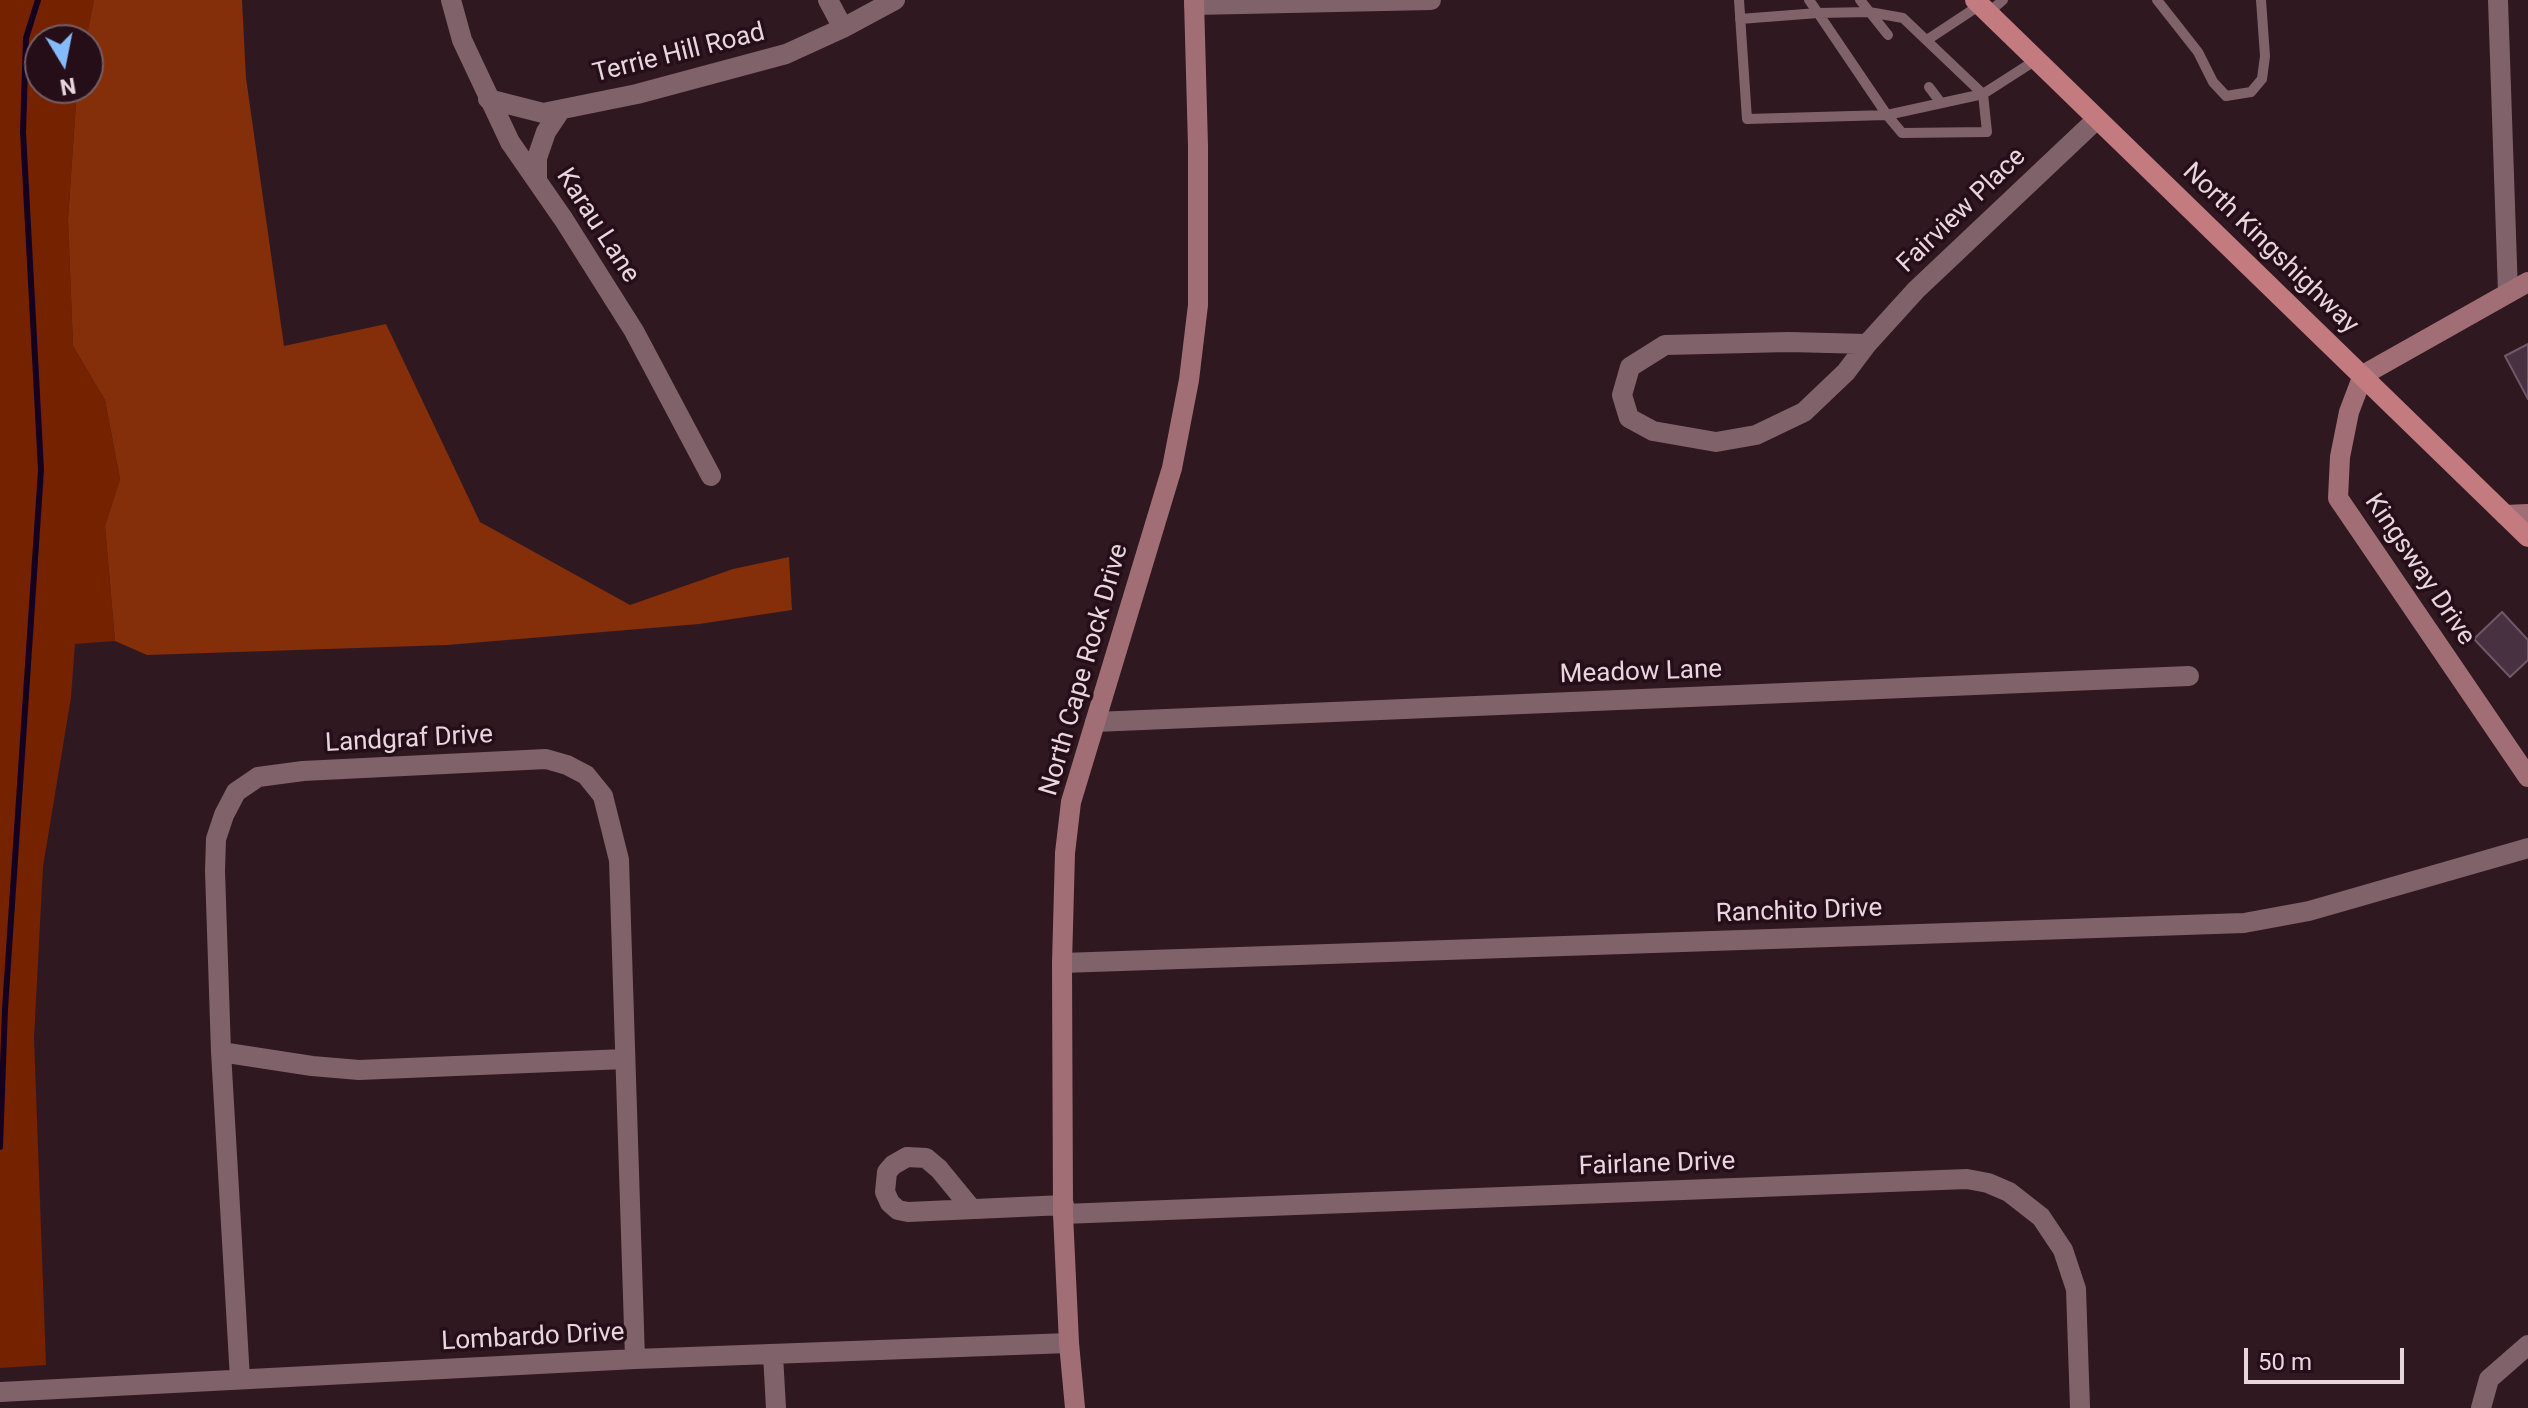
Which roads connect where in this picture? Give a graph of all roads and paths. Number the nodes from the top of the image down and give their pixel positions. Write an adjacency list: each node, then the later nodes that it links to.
1 (451, 0): 22 (street, Karau Lane)
2 (828, 0): 16 (street)
3 (895, 0): 16 (street, Terrie Hill Road)
4 (1431, 0): 11 (street)
5 (1739, 0): 15 (lane)
6 (1809, 0): 14 (lane)
7 (1860, 0): 13 (lane)
8 (2157, 0): 9 (lane)
9 (2261, 0)
10 (2498, 0): 29 (street)
11 (1194, 3): 37 (street, North Cape Rock Drive)
12 (1987, 4): 18 (lane); 19 (main road, North Kingshighway)
13 (1869, 12): 14 (lane); 17 (lane); 18 (lane)
14 (1818, 13): 15 (lane); 25 (lane)
15 (1740, 19): 25 (lane)
16 (843, 28): 24 (street, Terrie Hill Road)
17 (1888, 35)
18 (1927, 40): 21 (lane)
19 (2036, 60): 21 (lane); 26 (main road, North Kingshighway)
20 (1929, 87): 23 (lane)
21 (1983, 94): 23 (lane); 25 (lane)
22 (488, 99): 24 (street, Terrie Hill Road); 27 (street, Karau Lane)
23 (1941, 103): 25 (lane)
24 (560, 111): 27 (street)
25 (1887, 115)
26 (2097, 119): 30 (street, Fairview Place); 31 (main road, North Kingshighway)
27 (537, 181): 32 (street, Karau Lane)
28 (2528, 282): 29 (street)
29 (2508, 293): 31 (street)
30 (1867, 344): 30 (street, Fairview Place)
31 (2363, 375): 34 (main road, North Kingshighway); 38 (street, Kingsway Drive)
32 (711, 476)
33 (2528, 514): 34 (street)
34 (2505, 515): 35 (main road, North Kingshighway)
35 (2528, 537)
36 (2189, 676): 37 (street, Meadow Lane)
37 (1095, 722): 40 (street, North Cape Rock Drive)
38 (2522, 764)
39 (2528, 848): 40 (street, Ranchito Drive)
40 (1062, 963): 44 (street, North Cape Rock Drive)
41 (221, 1052): 42 (street); 42 (street, Landgraf Drive); 49 (street, Landgraf Drive)
42 (625, 1059): 48 (street, Landgraf Drive)
43 (971, 1208): 44 (street, Fairlane Drive)
44 (1064, 1210): 45 (street, North Cape Rock Drive); 53 (street, Fairlane Drive)
45 (1069, 1343): 47 (street, Lombardo Drive); 52 (street, North Cape Rock Drive)
46 (2528, 1345): 54 (street)
47 (773, 1355): 48 (street, Lombardo Drive); 51 (street)
48 (635, 1359): 49 (street, Lombardo Drive)
49 (240, 1379): 50 (street, Lombardo Drive)
50 (0, 1392)
51 (776, 1408)
52 (1075, 1408)
53 (2080, 1408)
54 (2481, 1408)

